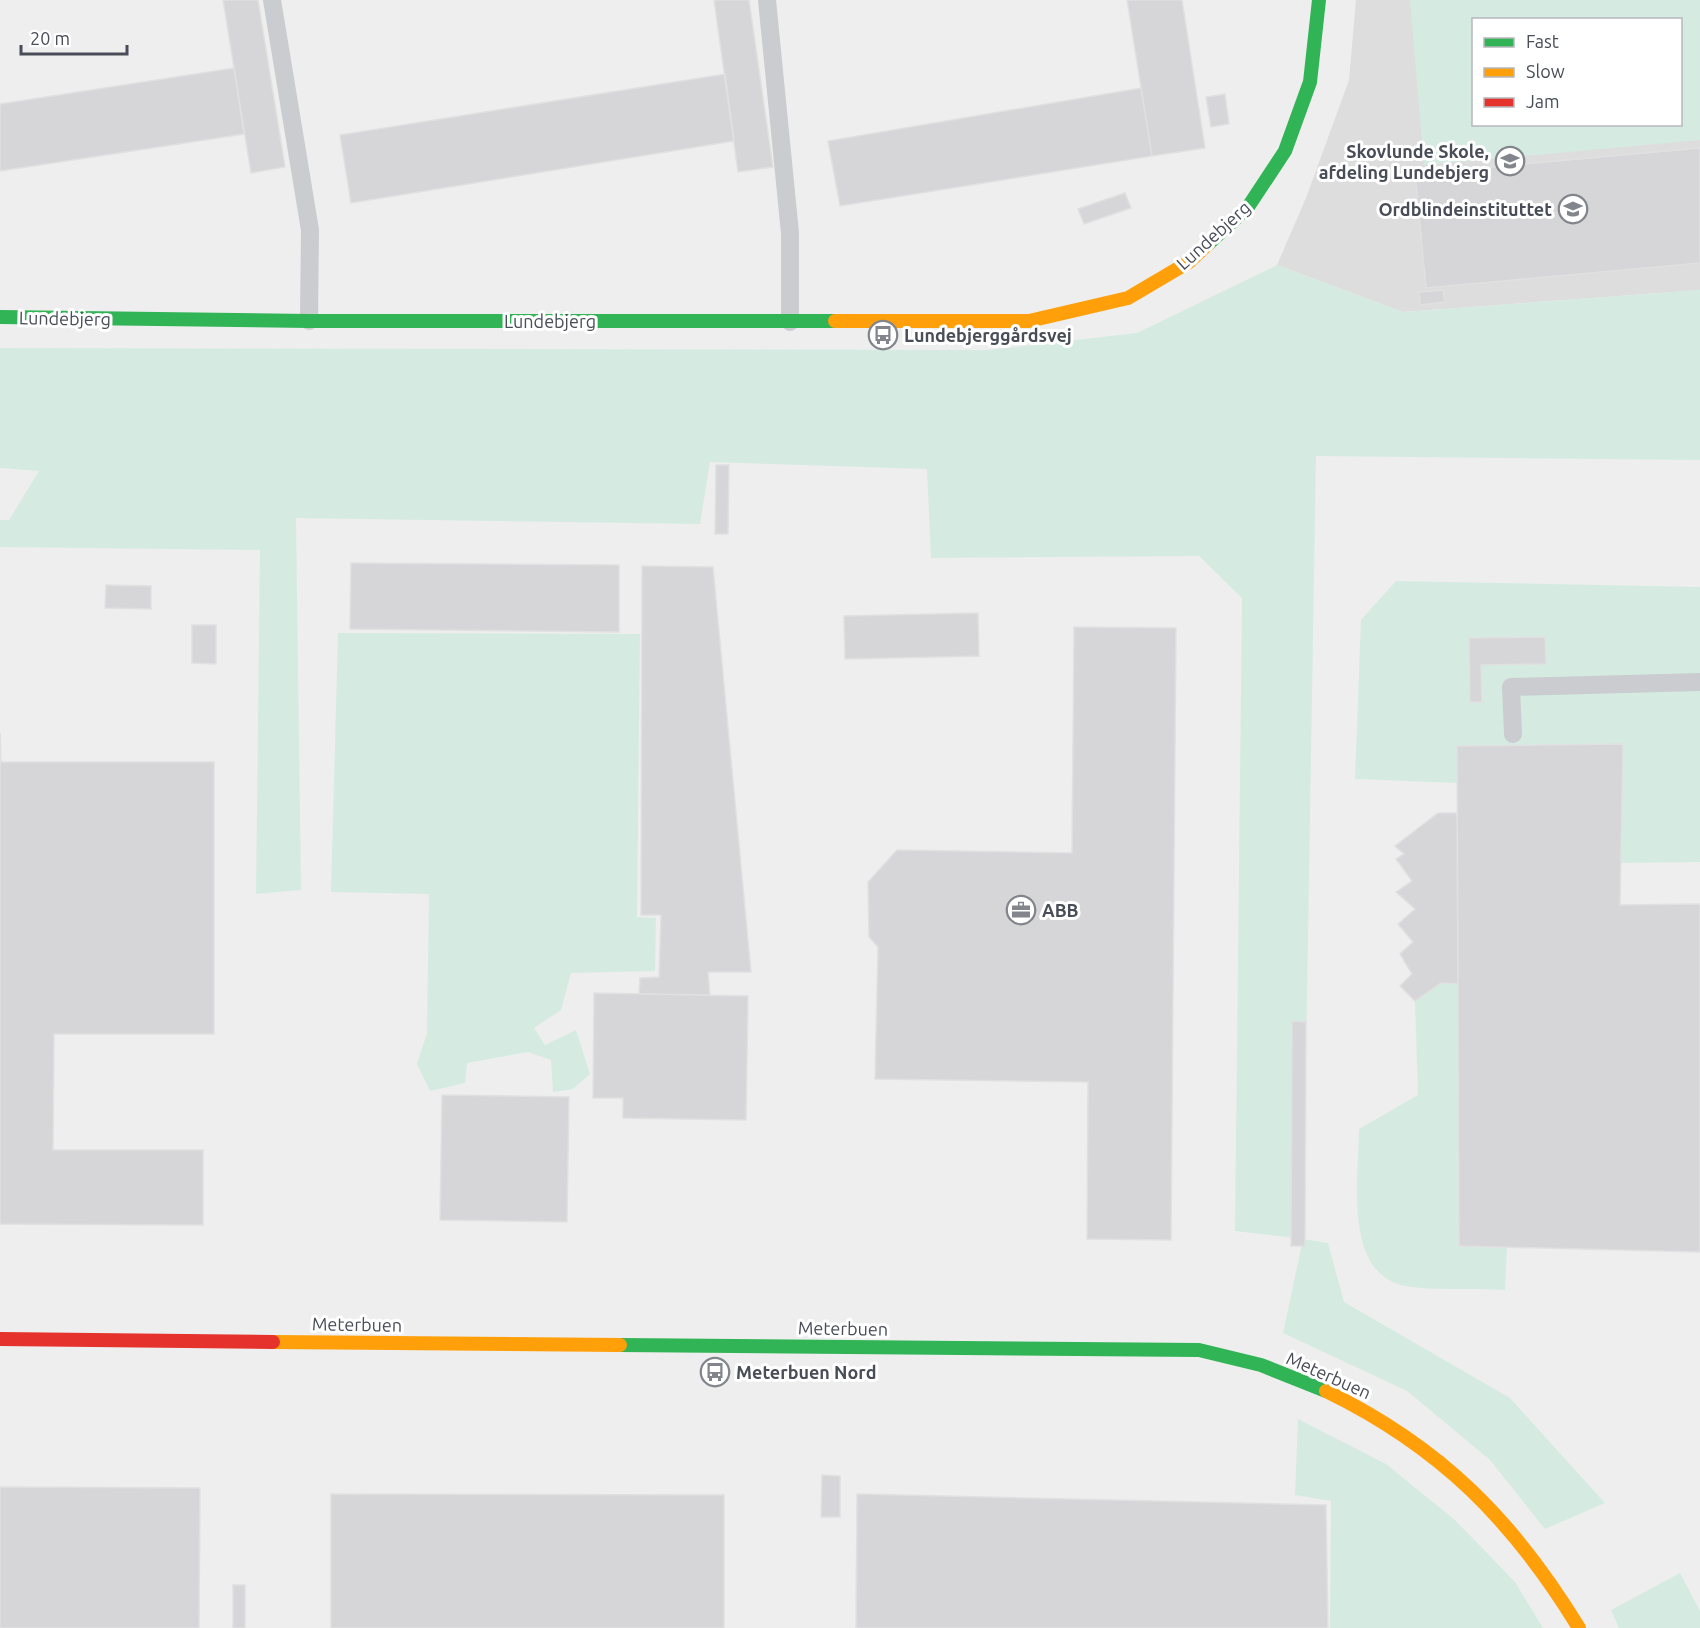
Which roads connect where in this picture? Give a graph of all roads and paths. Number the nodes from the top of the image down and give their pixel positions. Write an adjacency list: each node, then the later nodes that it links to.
1 (272, 0): 5 (lane)
2 (767, 0): 6 (lane)
3 (1319, 0): 6 (street, Lundebjerg)
4 (0, 317): 5 (street, Lundebjerg)
5 (309, 321): 6 (street, Lundebjerg)
6 (790, 322)
7 (1700, 682): 8 (lane)
8 (1513, 734)
9 (0, 1340): 10 (street, Meterbuen)
10 (1579, 1628)

